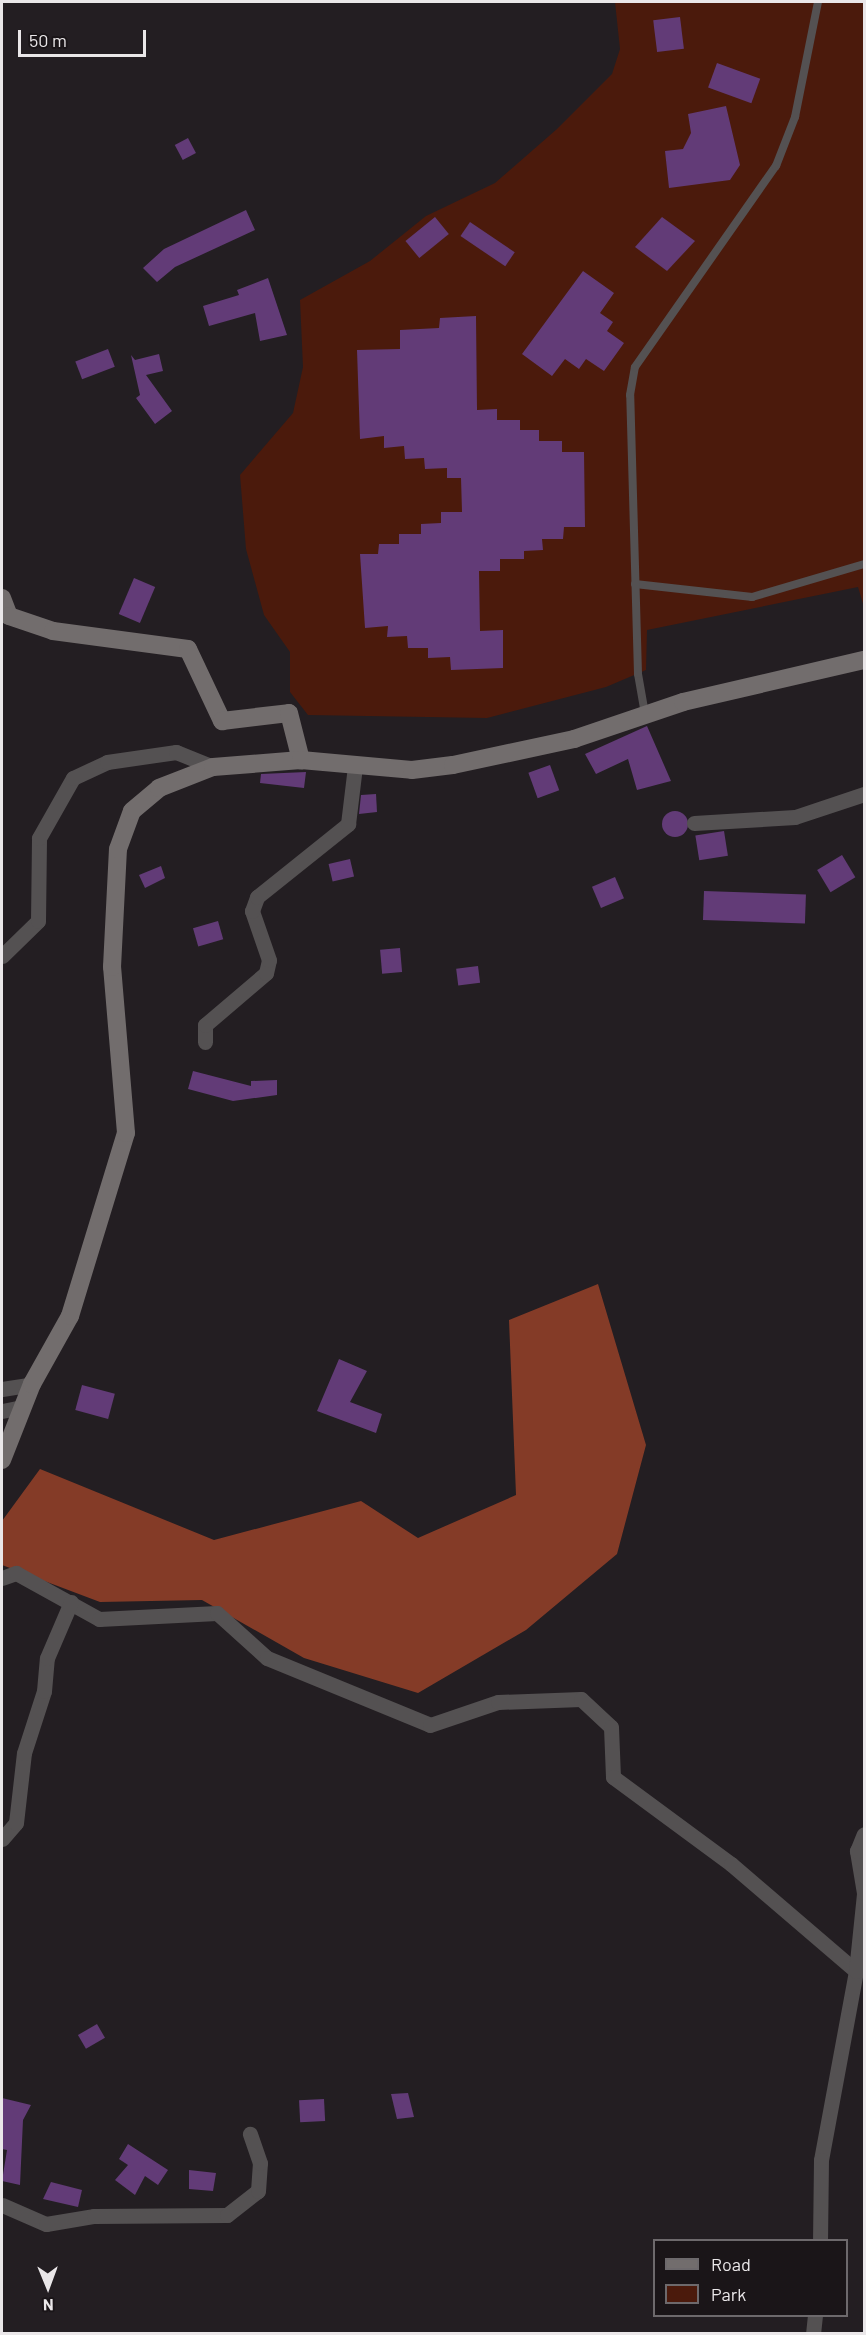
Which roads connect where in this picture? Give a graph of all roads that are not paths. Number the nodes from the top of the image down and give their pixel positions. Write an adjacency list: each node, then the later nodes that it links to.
1 (818, 2): 3 (lane)
2 (864, 564): 3 (lane)
3 (635, 584): 6 (lane)
4 (2, 598): 7 (main road)
5 (864, 660): 6 (main road)
6 (645, 714): 8 (main road)
7 (301, 760): 8 (main road); 9 (main road)
8 (355, 766): 13 (street)
9 (213, 767): 12 (street); 14 (main road)
10 (864, 794): 11 (street)
11 (694, 823)
12 (2, 956)
13 (205, 1042)
14 (32, 1384): 15 (street); 16 (main road)
15 (2, 1389)
16 (22, 1407): 17 (street); 18 (main road)
17 (2, 1411)
18 (2, 1460)
19 (2, 1578): 20 (street)
20 (71, 1602): 22 (street); 23 (street)
21 (864, 1834): 23 (street)
22 (2, 1839)
23 (856, 1971): 26 (street)
24 (250, 2134): 25 (street)
25 (2, 2205)
26 (820, 2239)
27 (815, 2317): 28 (street)
28 (813, 2334)

